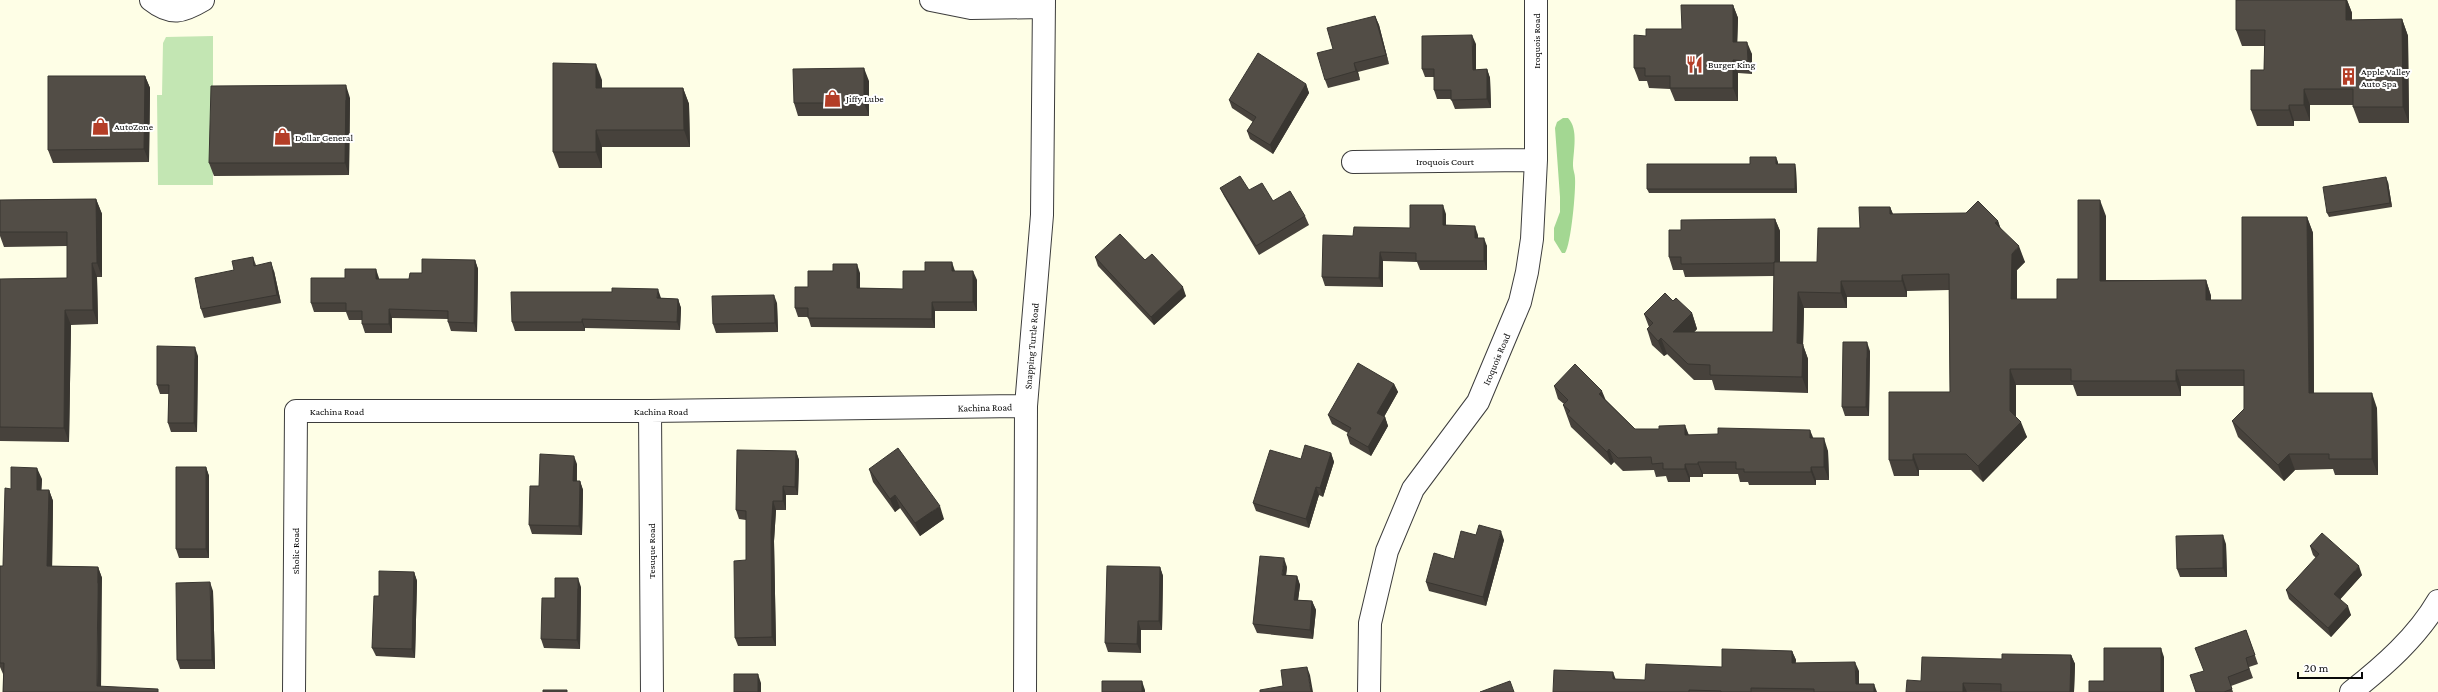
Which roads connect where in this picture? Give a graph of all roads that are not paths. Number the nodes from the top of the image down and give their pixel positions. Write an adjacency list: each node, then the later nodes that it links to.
1 (151, 0): 2 (street)
2 (203, 0)
3 (931, 0): 5 (street)
4 (1536, 0): 6 (street, Iroquois Road)
5 (1044, 3): 8 (street, Snapping Turtle Road)
6 (1536, 160): 7 (street, Iroquois Court); 15 (street, Iroquois Road)
7 (1353, 162)
8 (1026, 406): 10 (street, Kachina Road); 14 (street, Snapping Turtle Road)
9 (296, 411): 10 (street, Kachina Road); 12 (street, Sholic Road)
10 (650, 411): 13 (street, Tesuque Road)
11 (2438, 601): 16 (street)
12 (294, 692)
13 (652, 692)
14 (1026, 692)
15 (1369, 692)
16 (2352, 692)

